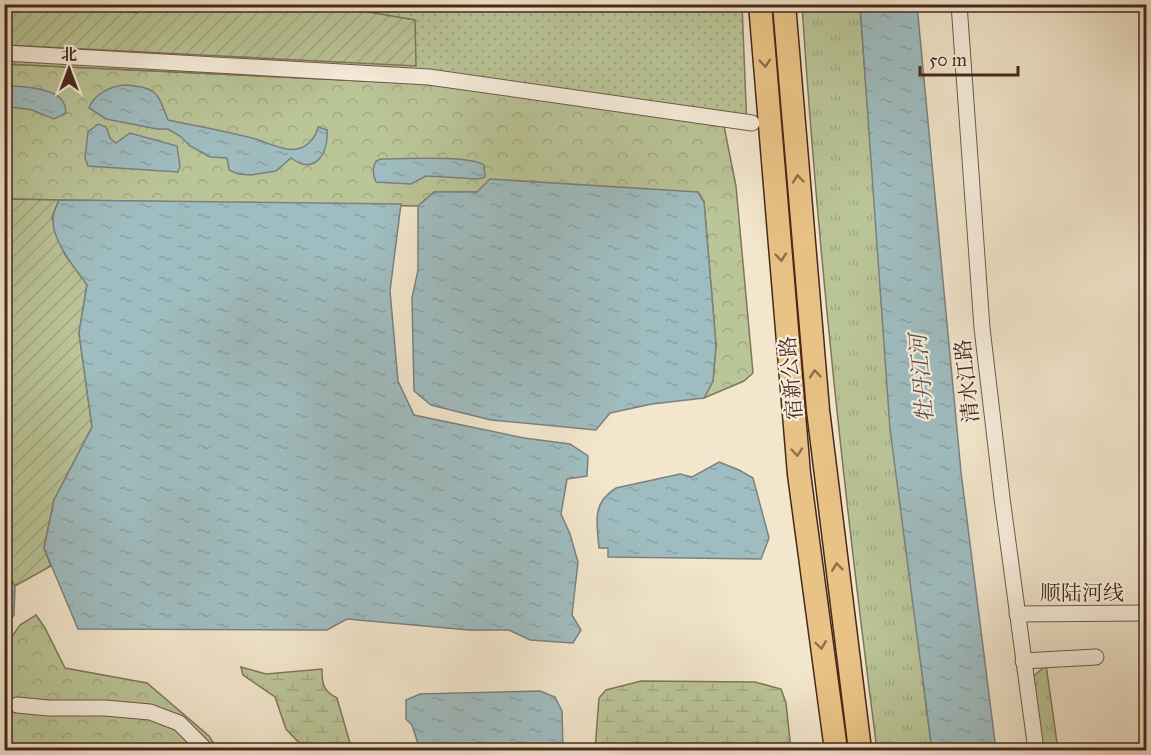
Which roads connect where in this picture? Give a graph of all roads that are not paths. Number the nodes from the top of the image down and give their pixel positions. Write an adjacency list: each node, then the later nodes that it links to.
1 (760, 4): 12 (highway, 宿新公路, one-way to 12)
2 (784, 4): 13 (highway, 宿新公路, one-way to 2)
3 (959, 4): 7 (street, 清水江路)
4 (4, 53): 5 (street)
5 (752, 123)
6 (1146, 613): 7 (street, 顺陆河线)
7 (1017, 614): 9 (street, 清水江路)
8 (1096, 657): 9 (street)
9 (1023, 661): 14 (street, 清水江路)
10 (16, 705): 11 (street)
11 (206, 750)
12 (836, 750)
13 (860, 750)
14 (1036, 750)

